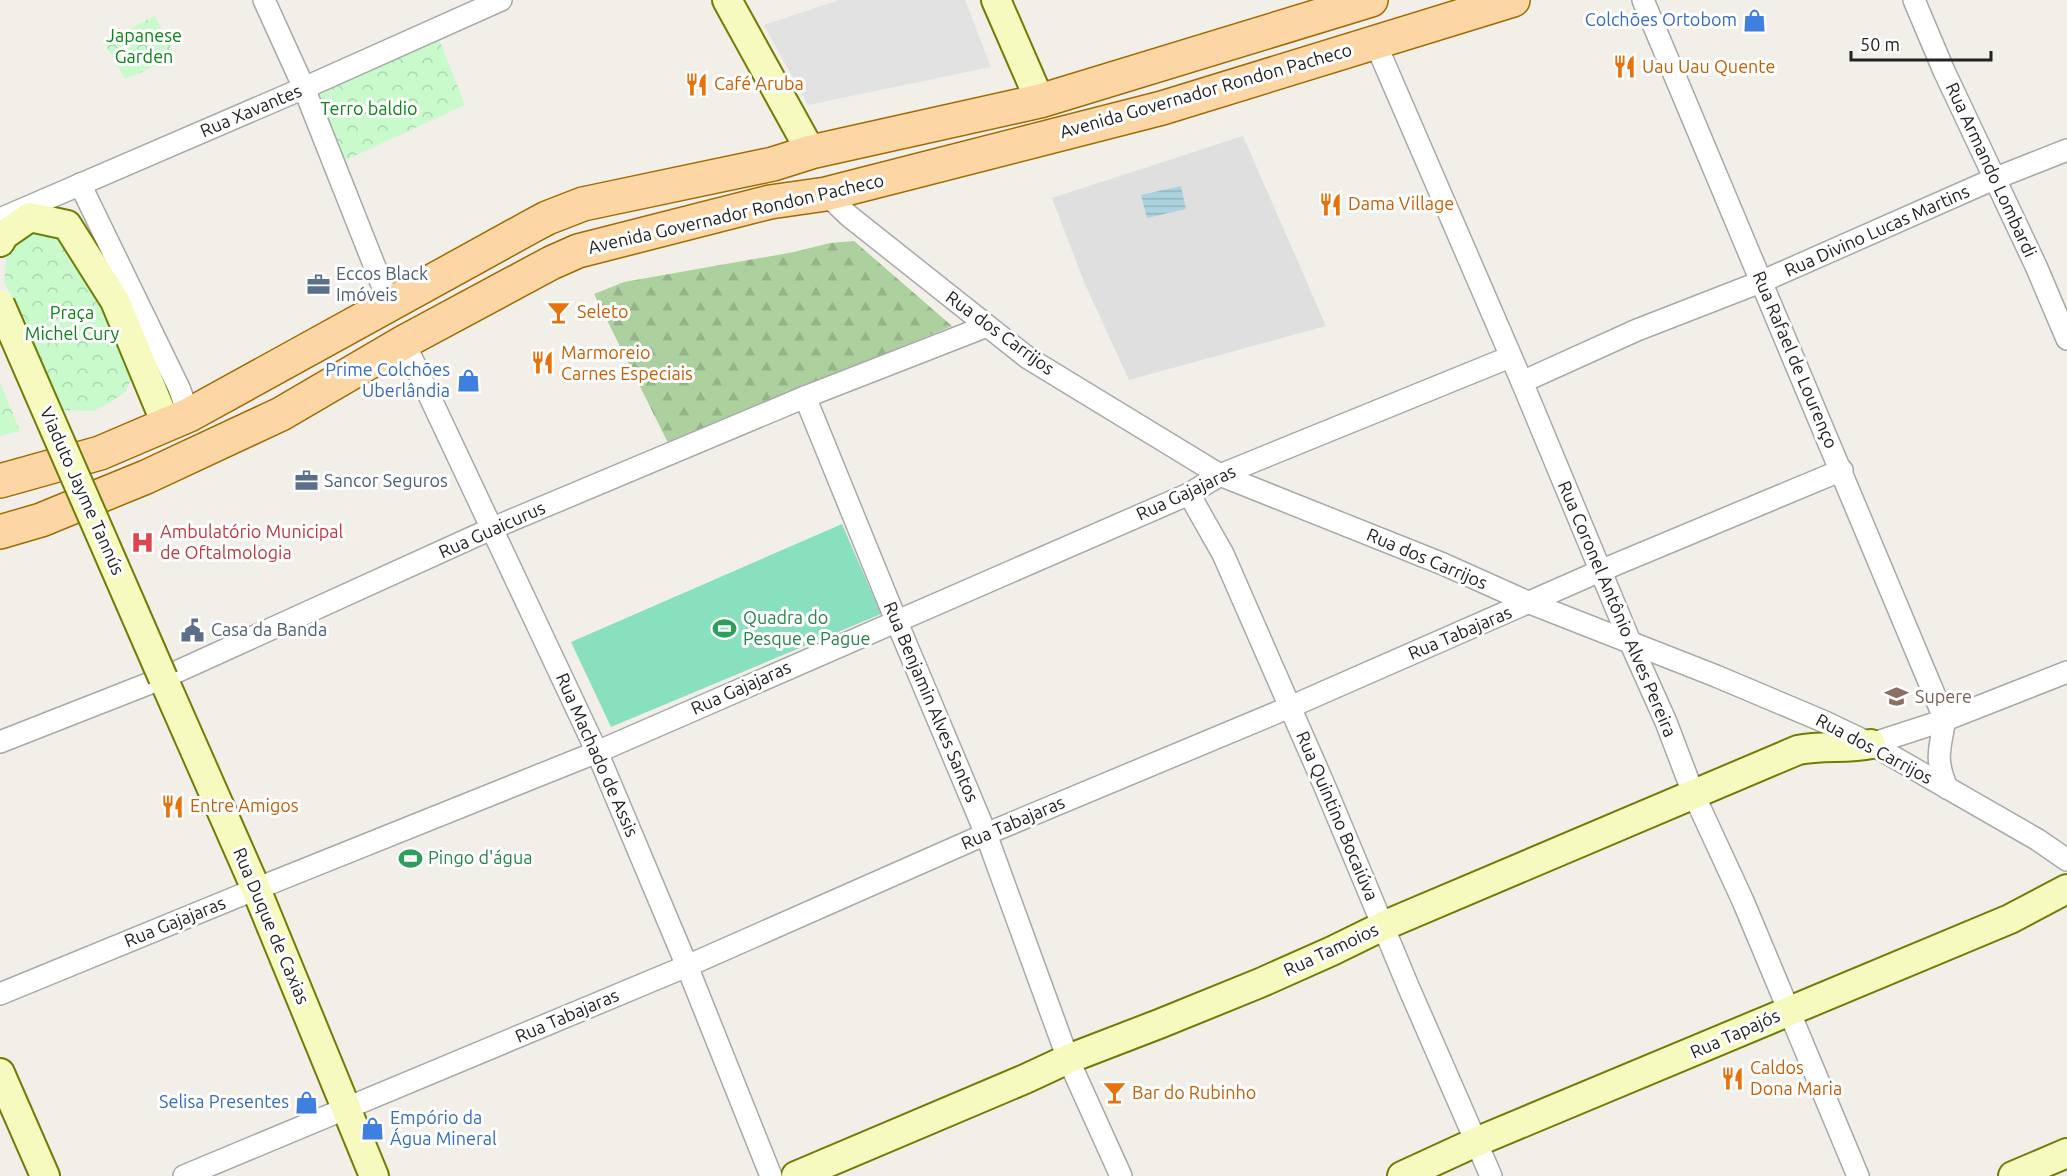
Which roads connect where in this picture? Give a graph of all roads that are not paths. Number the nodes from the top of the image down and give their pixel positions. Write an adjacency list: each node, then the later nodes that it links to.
1 (264, 0): 10 (street)
2 (501, 0): 10 (street, Rua Xavantes)
3 (727, 0): 13 (street)
4 (996, 0): 11 (street)
5 (1513, 0): 9 (main road, Avenida Governador Rondon Pacheco)
6 (1643, 0): 19 (street, Rua Rafael de Lourenço)
7 (1914, 0): 14 (street, Rua Armando Lombardi)
8 (1365, 1): 11 (main road, Avenida Governador Rondon Pacheco)
9 (1375, 42): 16 (main road, Avenida Governador Rondon Pacheco); 25 (street, Rua Coronel Antônio Alves Pereira)
10 (304, 88): 15 (street, Rua Xavantes); 21 (street)
11 (1040, 101): 13 (main road, Avenida Governador Rondon Pacheco)
12 (2067, 150): 14 (street, Rua Divino Lucas Martins)
13 (811, 152): 21 (main road, Avenida Governador Rondon Pacheco)
14 (1996, 178): 19 (street, Rua Divino Lucas Martins); 23 (street, Rua Armando Lombardi)
15 (80, 184): 17 (street, Rua Xavantes); 28 (street)
16 (826, 194): 22 (street, Rua dos Carrijos); 24 (main road, Avenida Governador Rondon Pacheco)
17 (0, 219)
18 (0, 242): 28 (street)
19 (1763, 281): 26 (street, Rua Divino Lucas Martins); 29 (street, Rua Rafael de Lourenço)
20 (0, 304): 40 (street, Viaduto Jayme Tannús, bridge)
21 (390, 305): 28 (main road, Avenida Governador Rondon Pacheco)
22 (987, 326): 27 (street, Rua Guaicurus); 30 (street, Rua dos Carrijos)
23 (2067, 339)
24 (404, 342): 33 (street, Rua Machado de Assis); 34 (main road, Avenida Governador Rondon Pacheco)
25 (1510, 357): 26 (street, Rua Coronel Antônio Alves Pereira); 30 (street, Rua Gajajaras)
26 (1522, 382): 35 (street, Rua Coronel Antônio Alves Pereira)
27 (805, 397): 33 (street, Rua Guaicurus); 37 (street, Rua Benjamin Alves Santos)
28 (178, 421): 31 (main road, Avenida Governador Rondon Pacheco)
29 (1842, 470): 35 (street, Rua Tabajaras); 42 (street, Rua Rafael de Lourenço)
30 (1220, 476): 32 (street, Rua Gajajaras); 36 (street, Rua dos Carrijos)
31 (0, 481)
32 (1189, 494): 37 (street, Rua Gajajaras); 41 (street, Rua Quintino Bocaiúva)
33 (493, 528): 40 (street, Rua Guaicurus); 45 (street, Rua Machado de Assis)
34 (0, 532)
35 (1600, 571): 36 (street, Rua Tabajaras); 38 (street, Rua Coronel Antônio Alves Pereira)
36 (1530, 603): 38 (street, Rua dos Carrijos); 41 (street, Rua Tabajaras)
37 (896, 620): 45 (street, Rua Gajajaras); 48 (street, Rua Benjamin Alves Santos)
38 (1631, 644): 44 (street, Rua dos Carrijos); 47 (street, Rua Coronel Antônio Alves Pereira)
39 (2067, 672): 42 (street)
40 (163, 678): 43 (street, Rua Guaicurus); 50 (street, Rua Duque de Caxias)
41 (1290, 707): 48 (street, Rua Tabajaras); 52 (street, Rua Quintino Bocaiúva)
42 (1945, 720): 44 (street); 46 (street)
43 (0, 742)
44 (1871, 744): 46 (street, Rua dos Carrijos); 47 (street, Rua Tamoios)
45 (597, 752): 50 (street, Rua Gajajaras); 53 (street, Rua Machado de Assis)
46 (1947, 788): 49 (street, Rua dos Carrijos)
47 (1693, 793): 52 (street, Rua Tamoios); 55 (street, Rua Coronel Antônio Alves Pereira)
48 (986, 834): 53 (street, Rua Tabajaras); 56 (street, Rua Benjamin Alves Santos)
49 (2067, 860)
50 (256, 889): 54 (street, Rua Gajajaras); 58 (street, Rua Duque de Caxias)
51 (2067, 889): 55 (street, Rua Tapajós)
52 (1383, 926): 56 (street, Rua Tamoios); 59 (street, Rua Quintino Bocaiúva)
53 (687, 966): 58 (street, Rua Tabajaras); 64 (street, Rua Machado de Assis)
54 (0, 994)
55 (1789, 1010): 59 (street, Rua Tapajós); 69 (street, Rua Coronel Antônio Alves Pereira)
56 (1068, 1059): 65 (street, Rua Tamoios); 66 (street, Rua Benjamin Alves Santos)
57 (0, 1073): 61 (street)
58 (347, 1107): 62 (street, Rua Tabajaras); 63 (street, Rua Duque de Caxias)
59 (1476, 1142): 67 (street, Rua Tapajós); 68 (street, Rua Quintino Bocaiúva)
60 (2067, 1153): 70 (street)
61 (45, 1176)
62 (184, 1176)
63 (374, 1176)
64 (771, 1176)
65 (796, 1176)
66 (1121, 1176)
67 (1402, 1176)
68 (1491, 1176)
69 (1857, 1176)
70 (2013, 1176)

